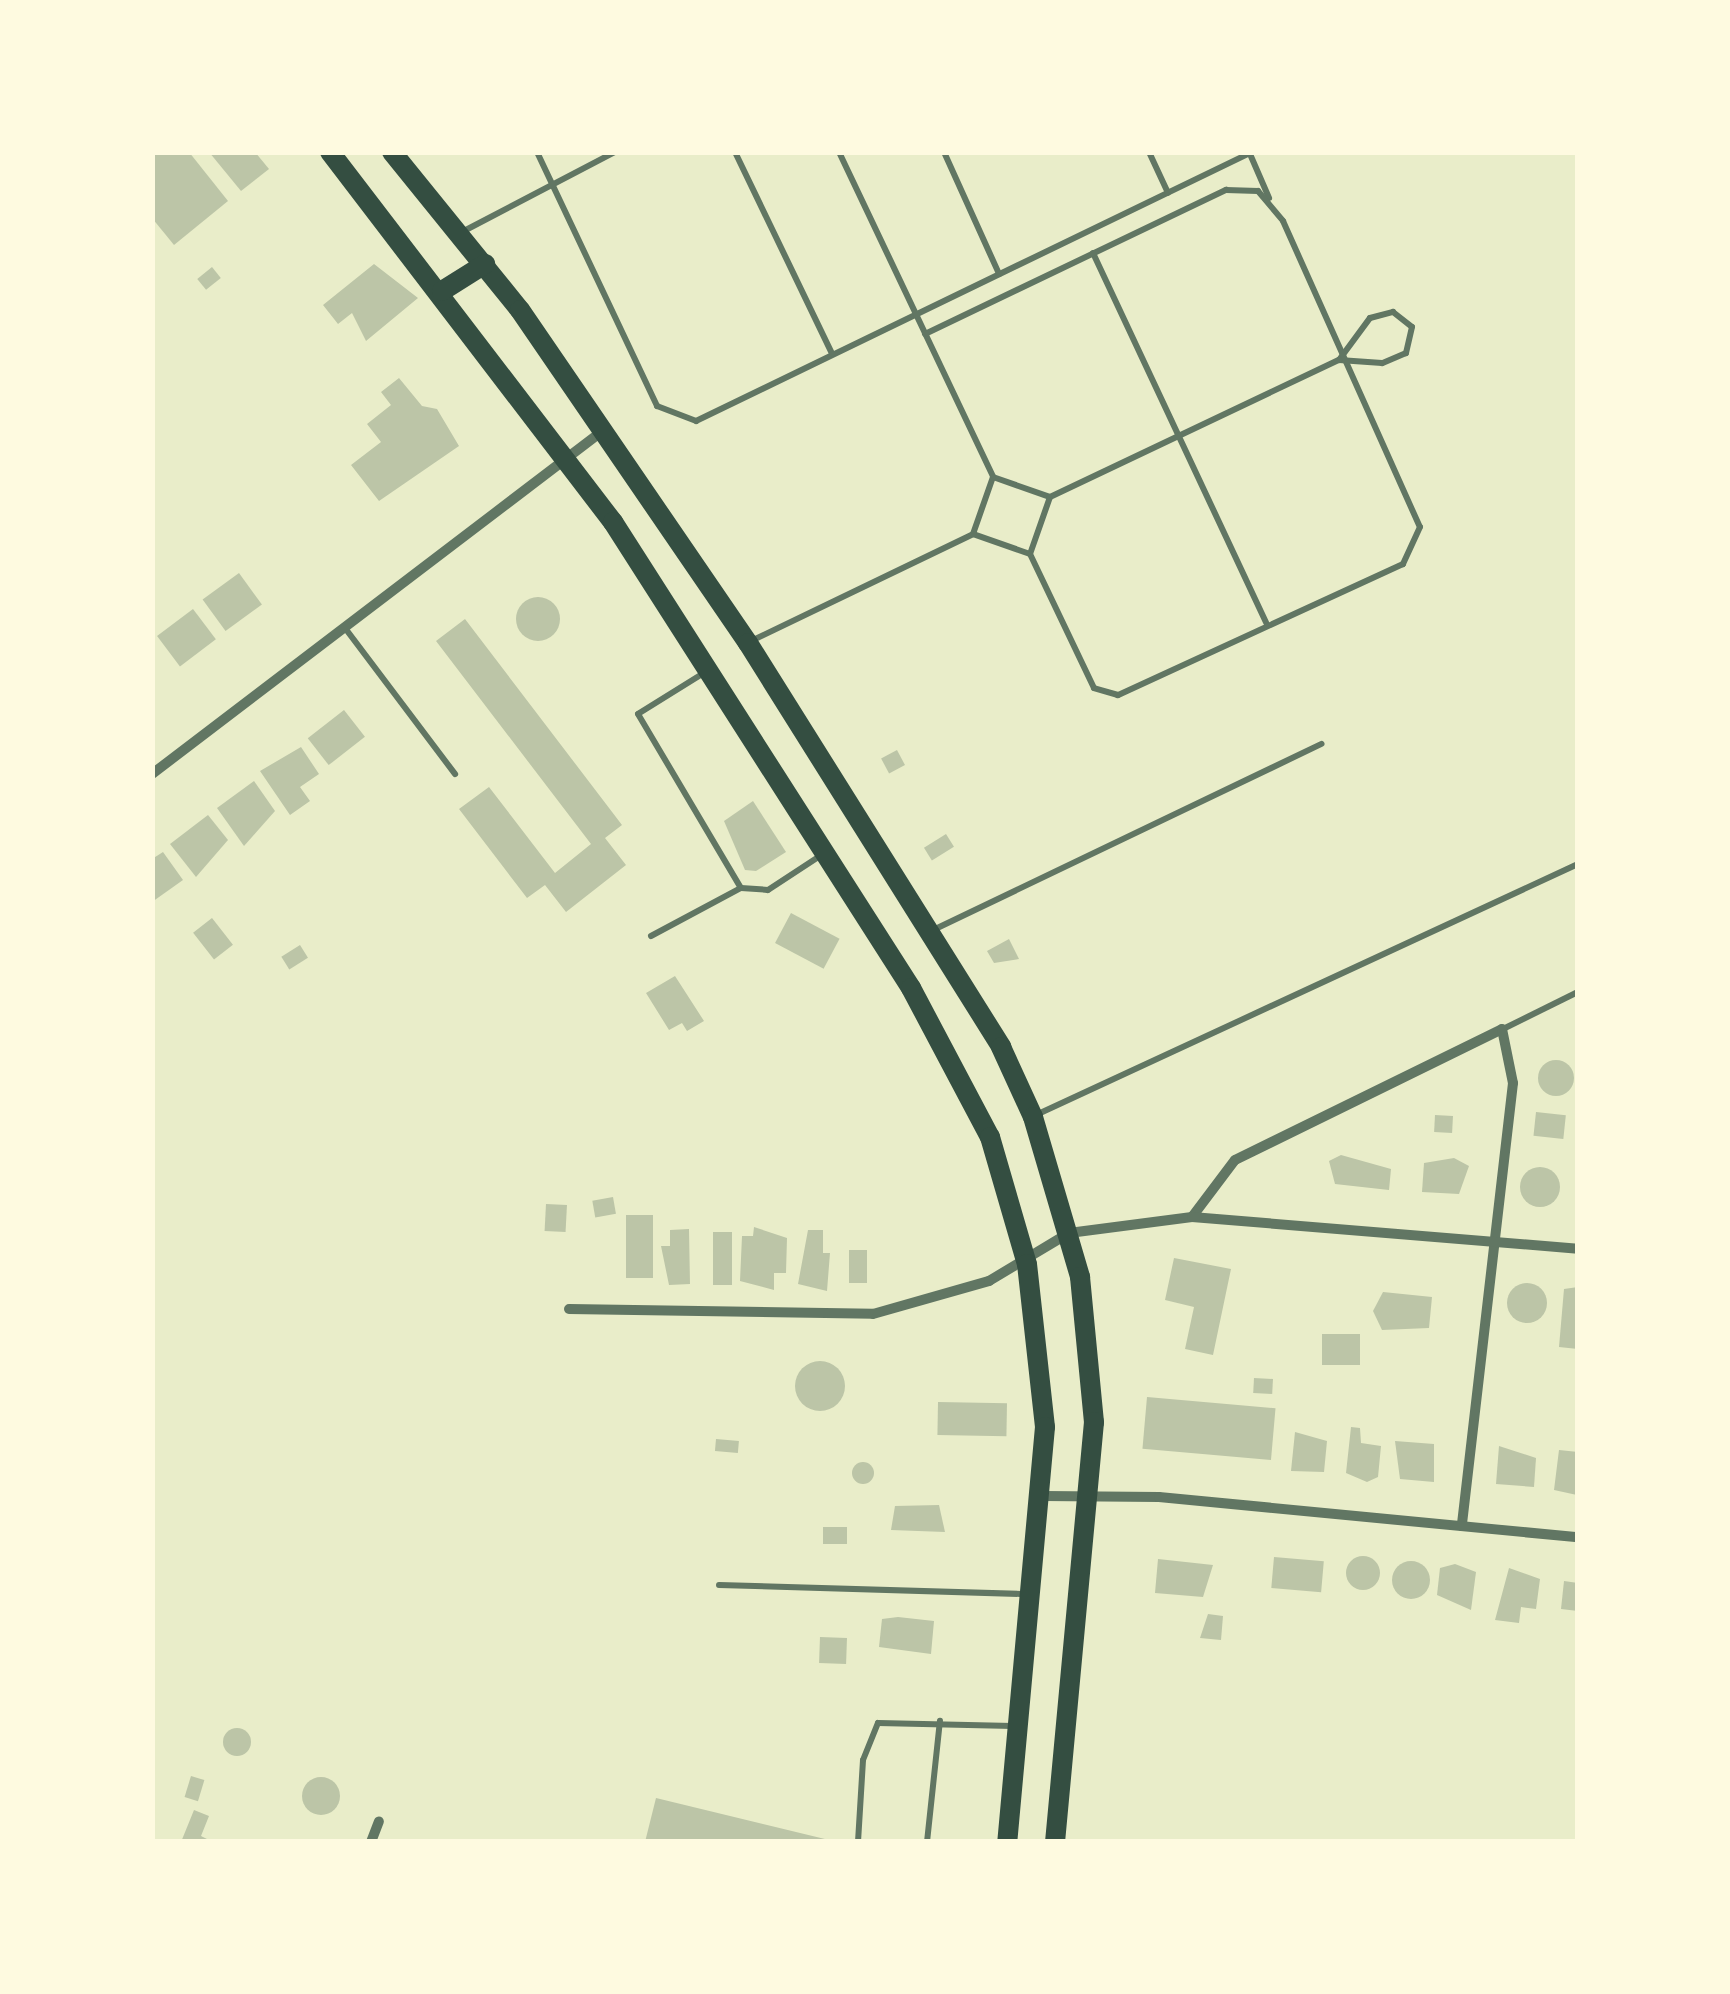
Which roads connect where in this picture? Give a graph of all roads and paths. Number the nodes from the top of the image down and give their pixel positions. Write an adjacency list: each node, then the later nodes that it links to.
1 (330, 152): 17 (main road)
2 (392, 152): 13 (main road)
3 (537, 152): 10 (lane)
4 (615, 152): 10 (lane)
5 (734, 152): 20 (lane)
6 (839, 152): 18 (lane)
7 (944, 152): 16 (lane)
8 (1149, 152): 11 (lane)
9 (1251, 153): 11 (lane); 12 (lane)
10 (552, 183): 13 (lane); 20 (lane)
11 (1168, 193): 16 (lane)
12 (1269, 200): 14 (lane); 21 (lane)
13 (459, 233): 15 (main road)
14 (1093, 254): 19 (lane); 23 (lane)
15 (484, 264): 17 (main road); 22 (main road)
16 (999, 274): 18 (lane)
17 (442, 291): 24 (main road)
18 (914, 314): 19 (lane); 20 (lane)
19 (924, 334): 25 (lane)
20 (832, 354)
21 (1340, 360): 21 (lane); 23 (lane); 29 (lane)
22 (606, 429): 24 (street); 31 (main road)
23 (1180, 437): 26 (lane); 29 (lane)
24 (568, 457): 30 (street); 32 (main road)
25 (993, 476): 26 (lane); 27 (lane)
26 (1050, 497): 28 (lane)
27 (973, 534): 28 (lane); 31 (lane)
28 (1030, 554): 29 (lane)
29 (1266, 622)
30 (344, 628): 34 (street); 35 (lane)
31 (748, 643): 39 (main road)
32 (708, 670): 36 (main road); 38 (lane)
33 (1322, 744): 39 (lane)
34 (152, 774)
35 (455, 774)
36 (825, 852): 38 (lane); 48 (main road)
37 (1578, 864): 43 (lane)
38 (741, 888): 40 (lane)
39 (930, 931): 43 (main road)
40 (652, 936)
41 (1578, 992): 42 (lane)
42 (1502, 1030): 44 (street); 46 (street)
43 (1033, 1117): 45 (main road)
44 (1192, 1217): 45 (street); 46 (street)
45 (1069, 1232): 48 (street); 50 (main road)
46 (1490, 1242): 47 (street); 52 (street)
47 (1578, 1249)
48 (1027, 1264): 49 (street); 51 (main road)
49 (569, 1310)
50 (1091, 1494): 51 (street); 52 (street); 63 (main road)
51 (1044, 1496): 55 (main road)
52 (1462, 1526): 53 (street)
53 (1578, 1536)
54 (719, 1585): 55 (lane)
55 (1033, 1594): 57 (main road)
56 (940, 1721): 57 (lane); 60 (lane); 61 (lane)
57 (1019, 1726): 62 (main road)
58 (378, 1821): 59 (street)
59 (371, 1842)
60 (858, 1842)
61 (927, 1842)
62 (1007, 1842)
63 (1055, 1842)

